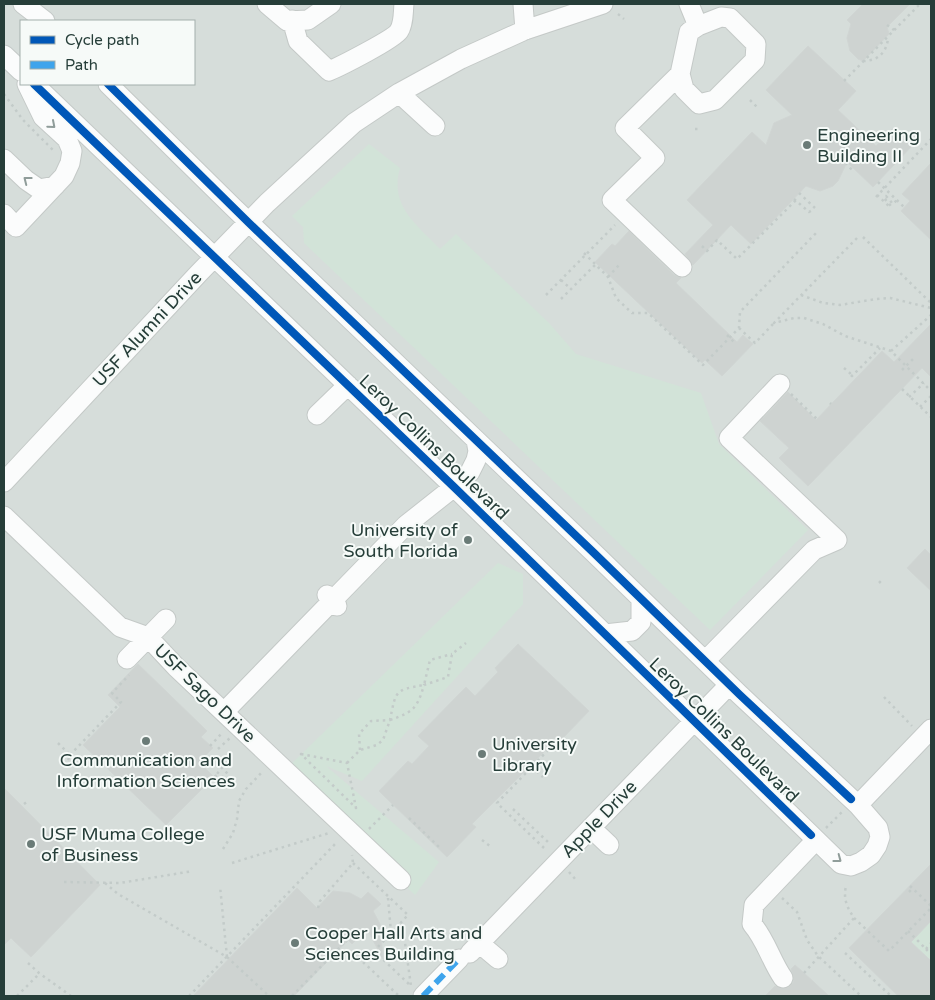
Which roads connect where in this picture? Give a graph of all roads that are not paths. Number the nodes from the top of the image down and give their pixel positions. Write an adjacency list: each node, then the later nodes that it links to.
1 (22, 4): 10 (street)
2 (27, 4): 11 (street)
3 (267, 4): 12 (street)
4 (331, 4): 12 (street)
5 (404, 4): 12 (street)
6 (523, 4): 14 (street)
7 (689, 4): 13 (street)
8 (610, 9): 9 (street, USF Alumni Drive)
9 (557, 10): 14 (street, USF Alumni Drive)
10 (44, 20)
11 (44, 20)
12 (292, 20)
13 (698, 26): 17 (street); 17 (street)
14 (525, 30): 21 (street, USF Alumni Drive)
15 (4, 55): 16 (street)
16 (20, 72)
17 (680, 74): 28 (street)
18 (27, 85): 24 (street, one-way to 24)
19 (35, 85): 27 (street, Leroy Collins Boulevard)
20 (109, 85): 26 (street, Leroy Collins Boulevard)
21 (399, 93): 22 (street); 26 (street, USF Alumni Drive)
22 (435, 126)
23 (4, 159): 24 (street, one-way to 23)
24 (55, 186): 25 (street)
25 (4, 214)
26 (249, 222): 27 (street, USF Alumni Drive); 32 (street, Leroy Collins Boulevard)
27 (215, 257): 29 (street, Leroy Collins Boulevard); 33 (street, USF Alumni Drive)
28 (682, 267)
29 (348, 385): 31 (street); 34 (street, Leroy Collins Boulevard)
30 (785, 389): 40 (street)
31 (317, 415)
32 (476, 440): 34 (street); 36 (street, Leroy Collins Boulevard)
33 (4, 482)
34 (454, 487): 38 (street, Leroy Collins Boulevard); 43 (street)
35 (4, 516): 39 (street, USF Sago Drive)
36 (641, 599): 38 (street); 40 (street, Leroy Collins Boulevard)
37 (166, 619): 39 (street)
38 (605, 634): 44 (street, Leroy Collins Boulevard)
39 (148, 637): 41 (street); 43 (street, USF Sago Drive)
40 (705, 661): 42 (street, Leroy Collins Boulevard)
41 (129, 666)
42 (729, 685): 44 (street, Apple Drive); 46 (street, Leroy Collins Boulevard)
43 (224, 712): 50 (street, USF Sago Drive)
44 (694, 721): 47 (street, Apple Drive); 48 (street, Leroy Collins Boulevard)
45 (931, 730): 46 (street)
46 (852, 806): 48 (street, Leroy Collins Boulevard, one-way to 46)
47 (591, 828): 49 (street); 51 (street, Apple Drive)
48 (819, 836): 53 (street)
49 (609, 845)
50 (401, 880)
51 (469, 951): 52 (street); 54 (street, Apple Drive)
52 (498, 959)
53 (783, 978)
54 (422, 996)

